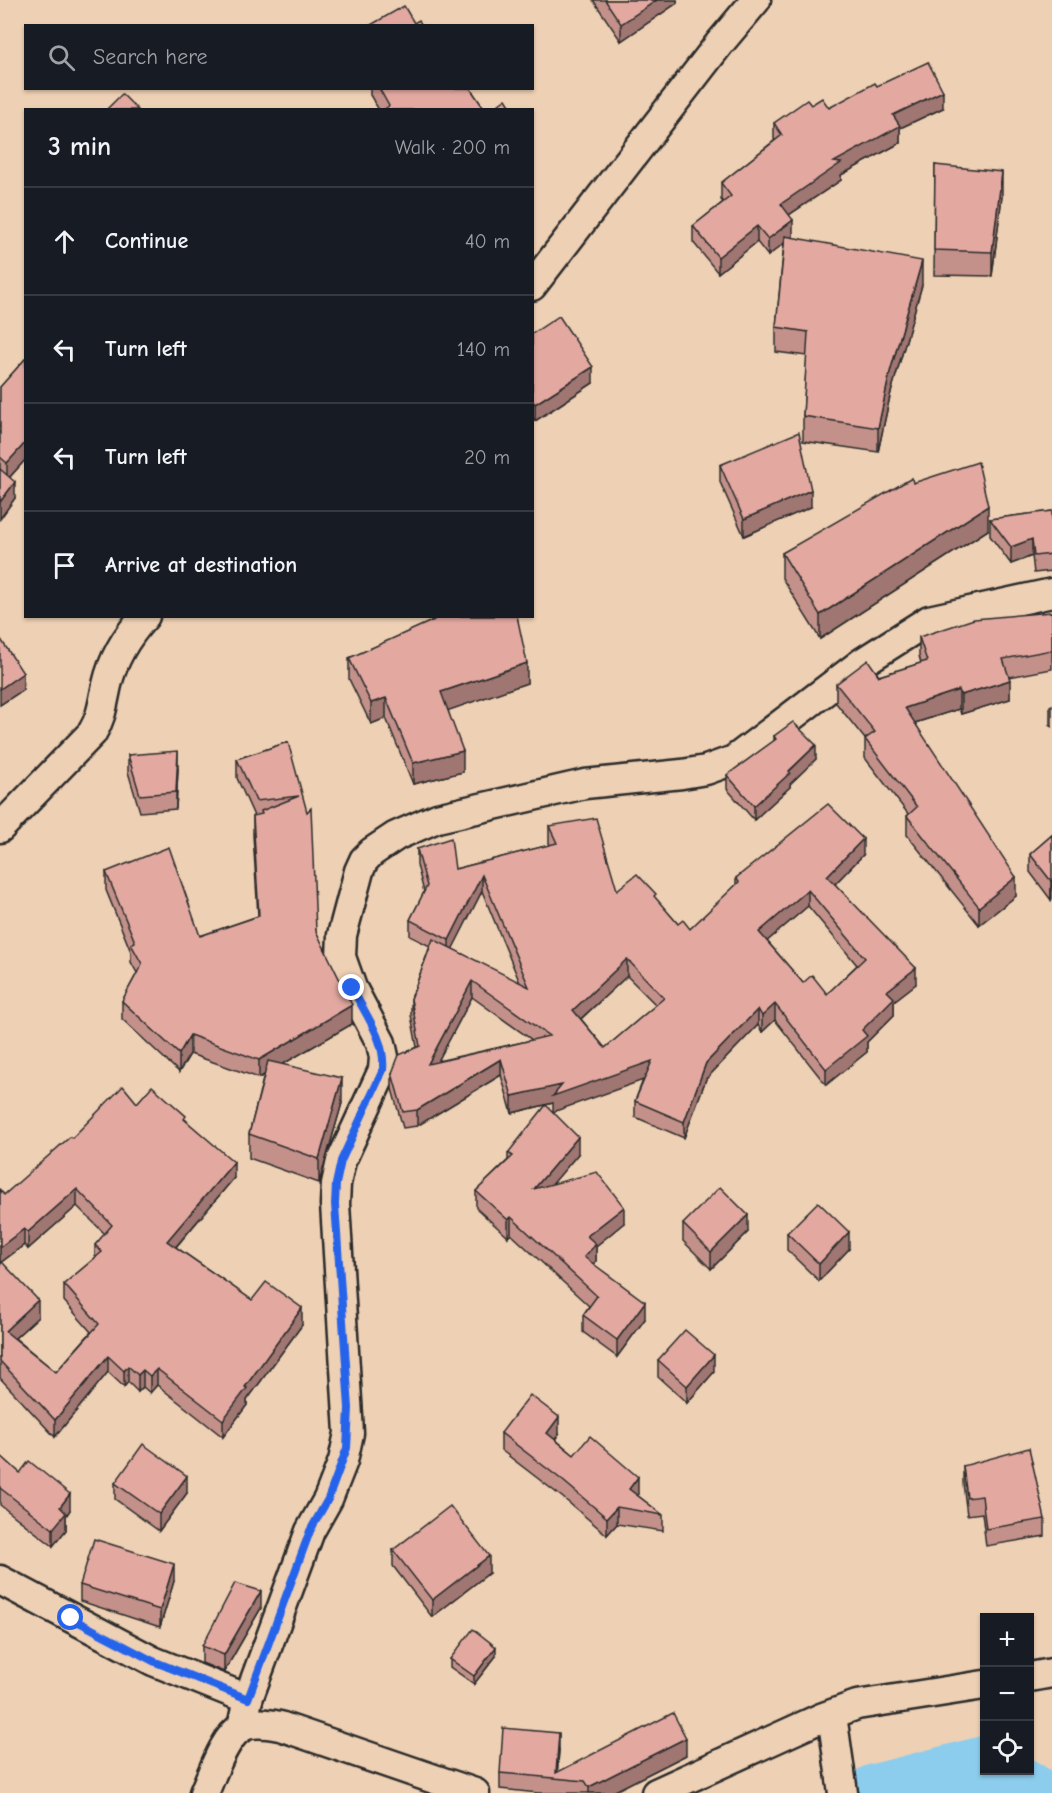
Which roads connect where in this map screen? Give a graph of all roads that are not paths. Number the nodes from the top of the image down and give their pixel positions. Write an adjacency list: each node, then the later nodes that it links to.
1 (756, 0): 2 (street)
2 (534, 283)
3 (1052, 593): 10 (street)
4 (143, 618): 5 (street)
5 (0, 828)
6 (0, 1580): 10 (street)
7 (1052, 1674): 8 (street)
8 (1034, 1676)
9 (980, 1685): 11 (street)
10 (248, 1699): 12 (street)
11 (832, 1715): 15 (street); 16 (street)
12 (242, 1727): 13 (street); 14 (street)
13 (204, 1793)
14 (475, 1793)
15 (656, 1793)
16 (843, 1793)

